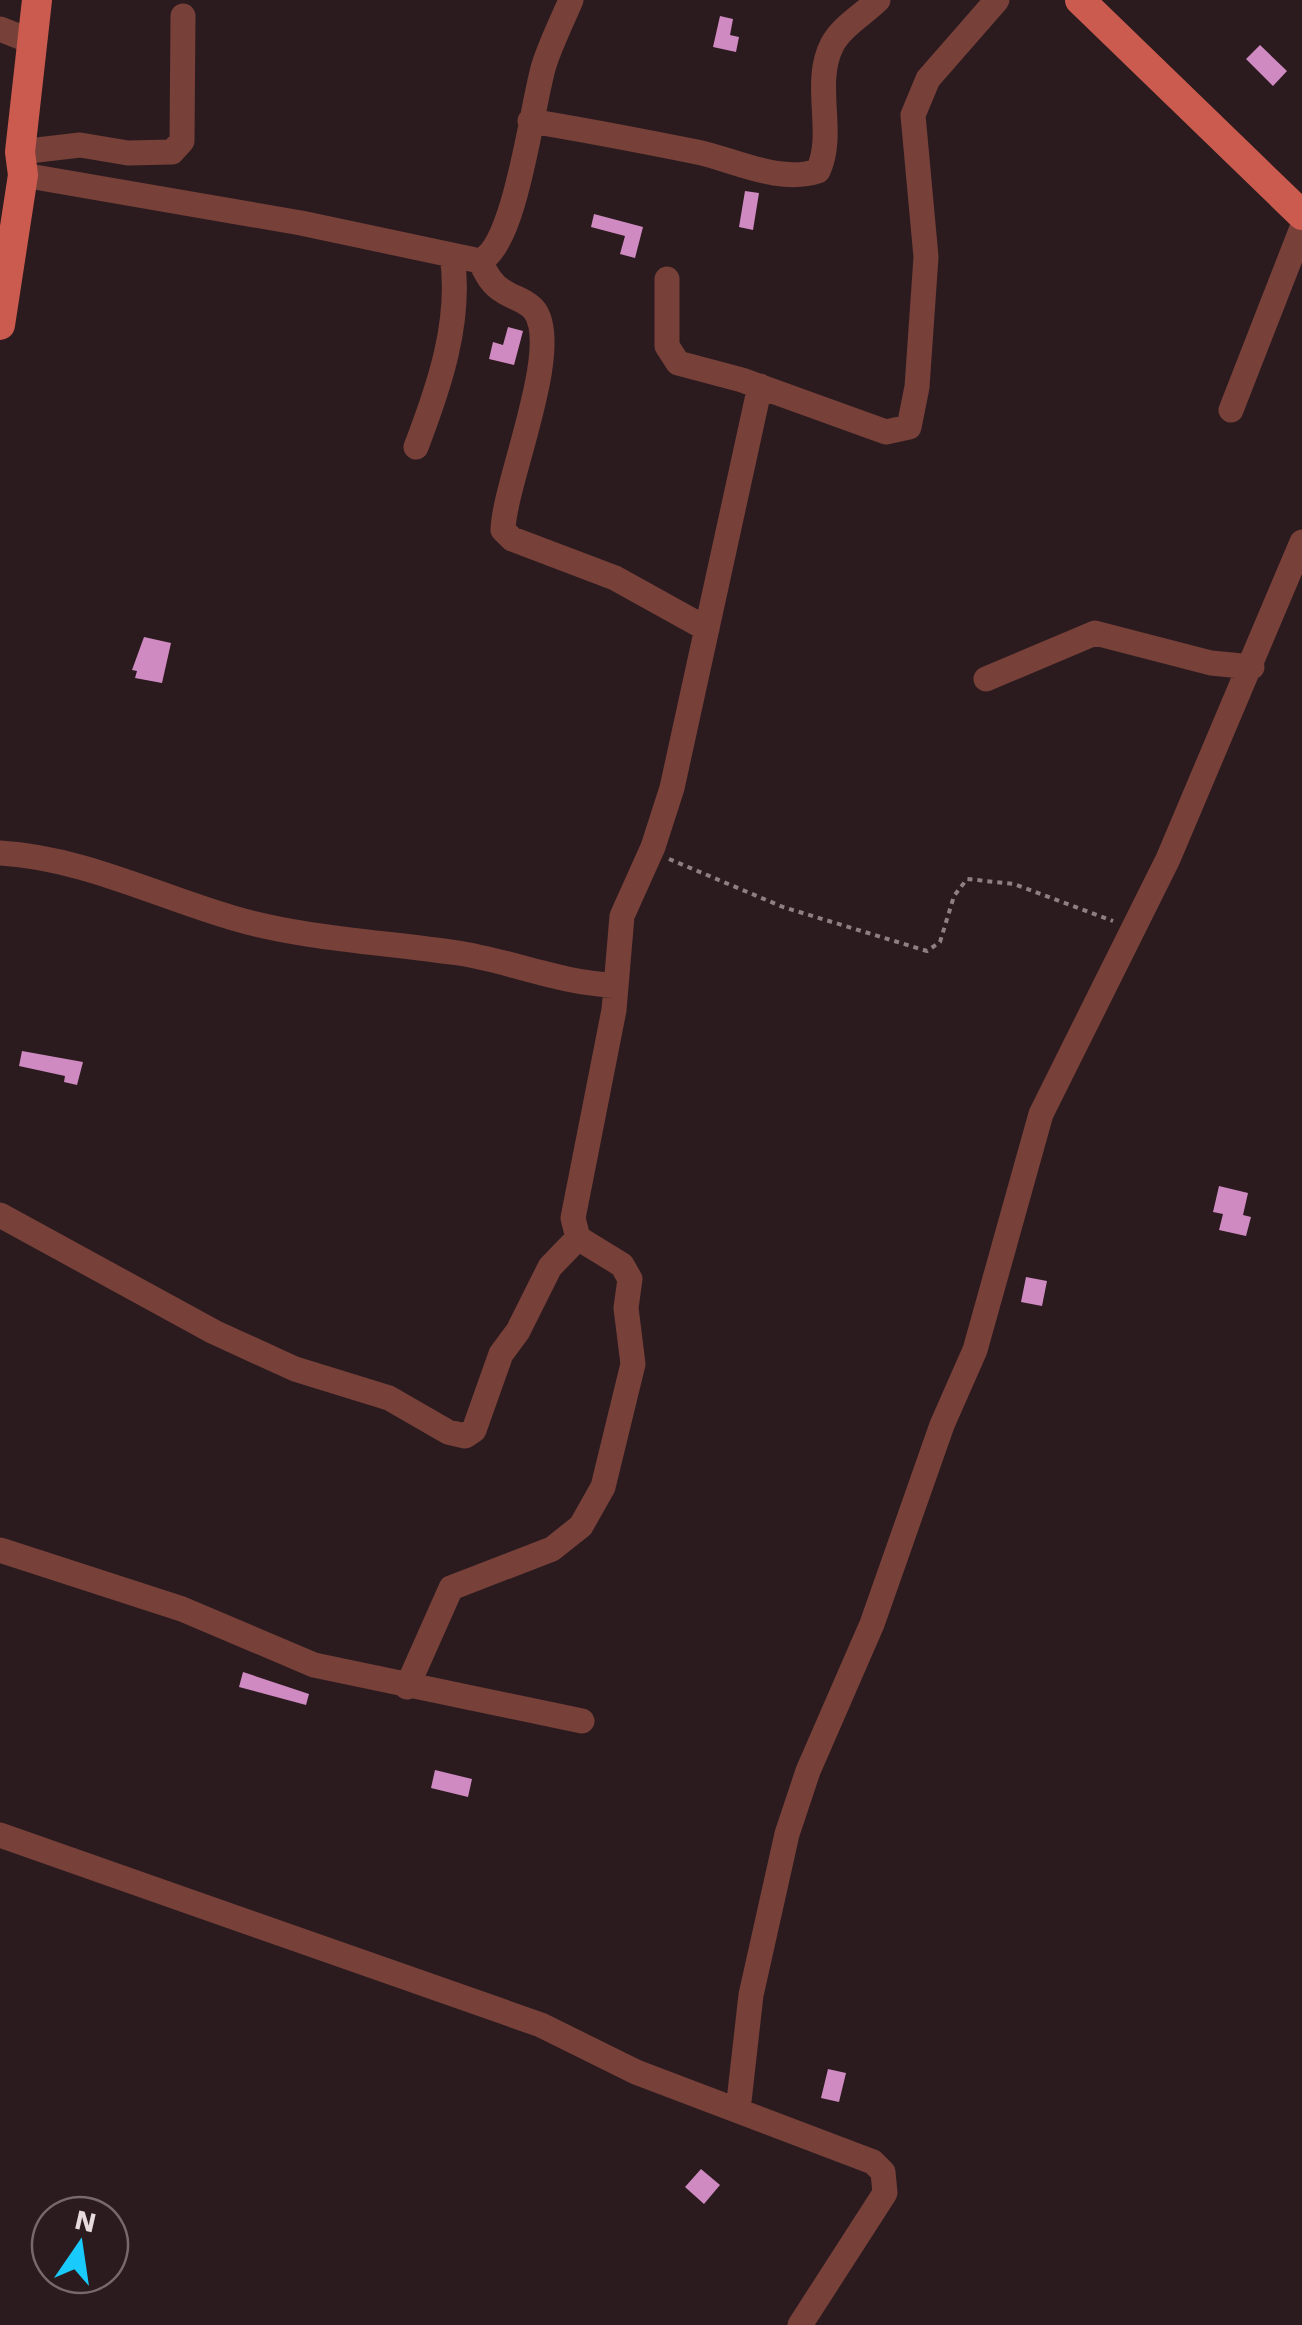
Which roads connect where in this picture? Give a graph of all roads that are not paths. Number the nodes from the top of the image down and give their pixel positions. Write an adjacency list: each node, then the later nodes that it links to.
1 (36, 0): 8 (main road)
2 (572, 0): 9 (street)
3 (878, 0): 9 (street)
4 (996, 0): 17 (street)
5 (1080, 0): 11 (main road)
6 (183, 16): 10 (street)
7 (0, 29): 8 (street)
8 (33, 42): 10 (main road)
9 (530, 121): 14 (street)
10 (21, 163): 13 (street); 16 (main road)
11 (1302, 215)
12 (1302, 228): 18 (street)
13 (452, 256): 14 (street); 19 (street)
14 (480, 261): 21 (street)
15 (668, 279): 17 (street)
16 (0, 325)
17 (760, 386): 21 (street)
18 (1232, 410)
19 (416, 447)
20 (1302, 542): 22 (street)
21 (707, 630): 25 (street)
22 (1252, 667): 23 (street); 32 (street)
23 (986, 678)
24 (0, 853): 25 (street)
25 (614, 985): 27 (street)
26 (0, 1215): 27 (street)
27 (578, 1238): 29 (street)
28 (0, 1550): 29 (street)
29 (407, 1687): 30 (street)
30 (582, 1721)
31 (0, 1836): 32 (street)
32 (738, 2110): 33 (street)
33 (800, 2325)

